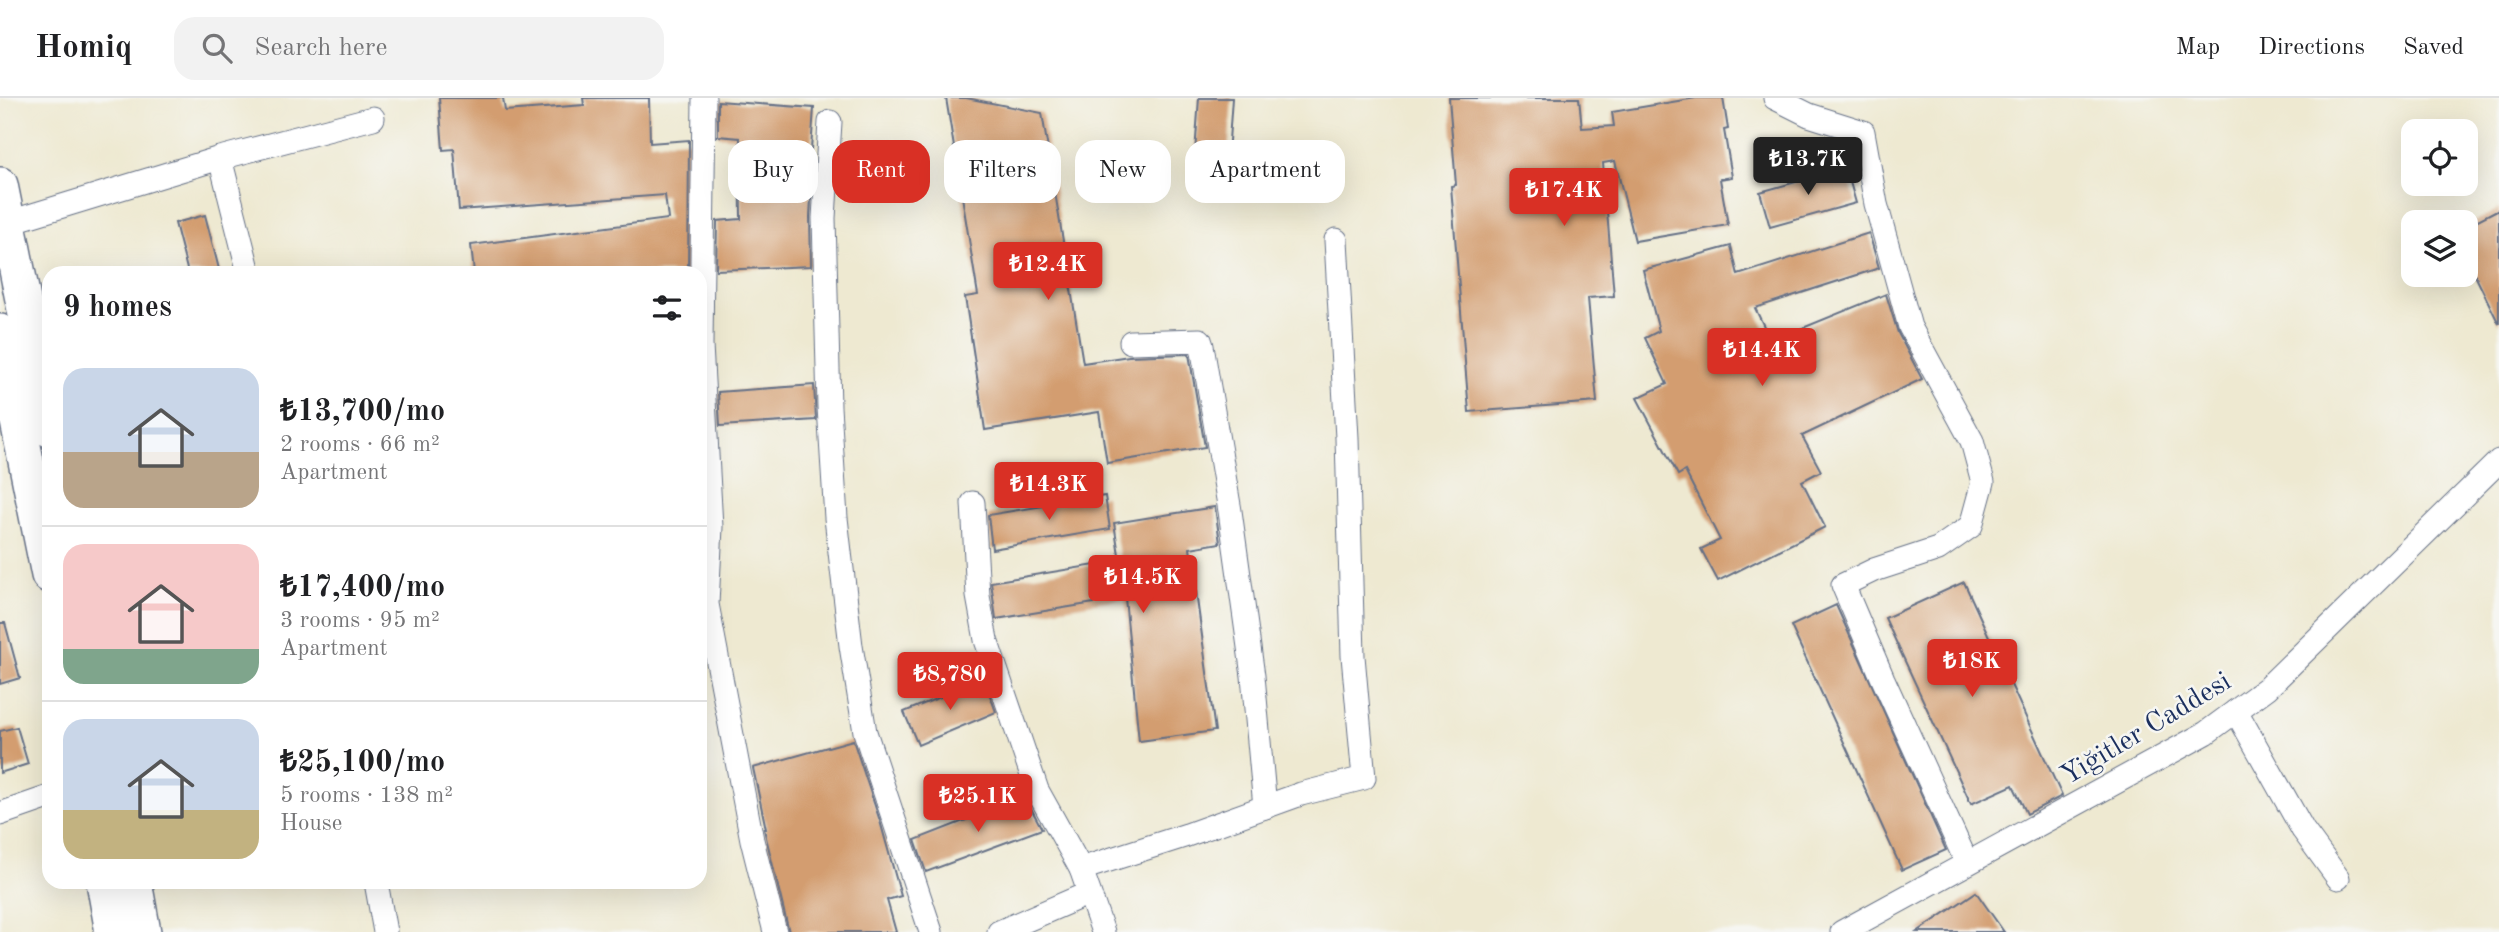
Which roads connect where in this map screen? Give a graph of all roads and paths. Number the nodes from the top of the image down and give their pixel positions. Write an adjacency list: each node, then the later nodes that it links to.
1 (704, 98): 10 (street)
2 (1775, 98): 24 (street)
3 (373, 118): 5 (street)
4 (830, 122): 35 (street)
5 (220, 158): 7 (street); 9 (street)
6 (0, 184): 7 (main road)
7 (4, 223): 13 (main road)
8 (1336, 240): 22 (street)
9 (247, 266)
10 (702, 266)
11 (0, 332): 17 (main road)
12 (1131, 342): 22 (street)
13 (42, 397)
14 (2499, 461): 20 (street, Yiğitler Caddesi)
15 (707, 462): 19 (street)
16 (973, 503): 25 (street)
17 (42, 540)
18 (707, 604): 34 (street)
19 (707, 604)
20 (2235, 711): 24 (street, Yiğitler Caddesi); 26 (street)
21 (42, 799): 23 (street)
22 (1265, 807): 25 (street)
23 (0, 814)
24 (1967, 863): 38 (street, Yiğitler Caddesi)
25 (1081, 869): 30 (street)
26 (2338, 878)
27 (105, 889): 31 (main road)
28 (135, 889): 32 (main road)
29 (377, 889): 33 (street)
30 (1089, 893): 36 (street); 37 (street)
31 (113, 932)
32 (142, 932)
33 (385, 932)
34 (775, 932)
35 (931, 932)
36 (999, 932)
37 (1103, 932)
38 (1842, 932)

